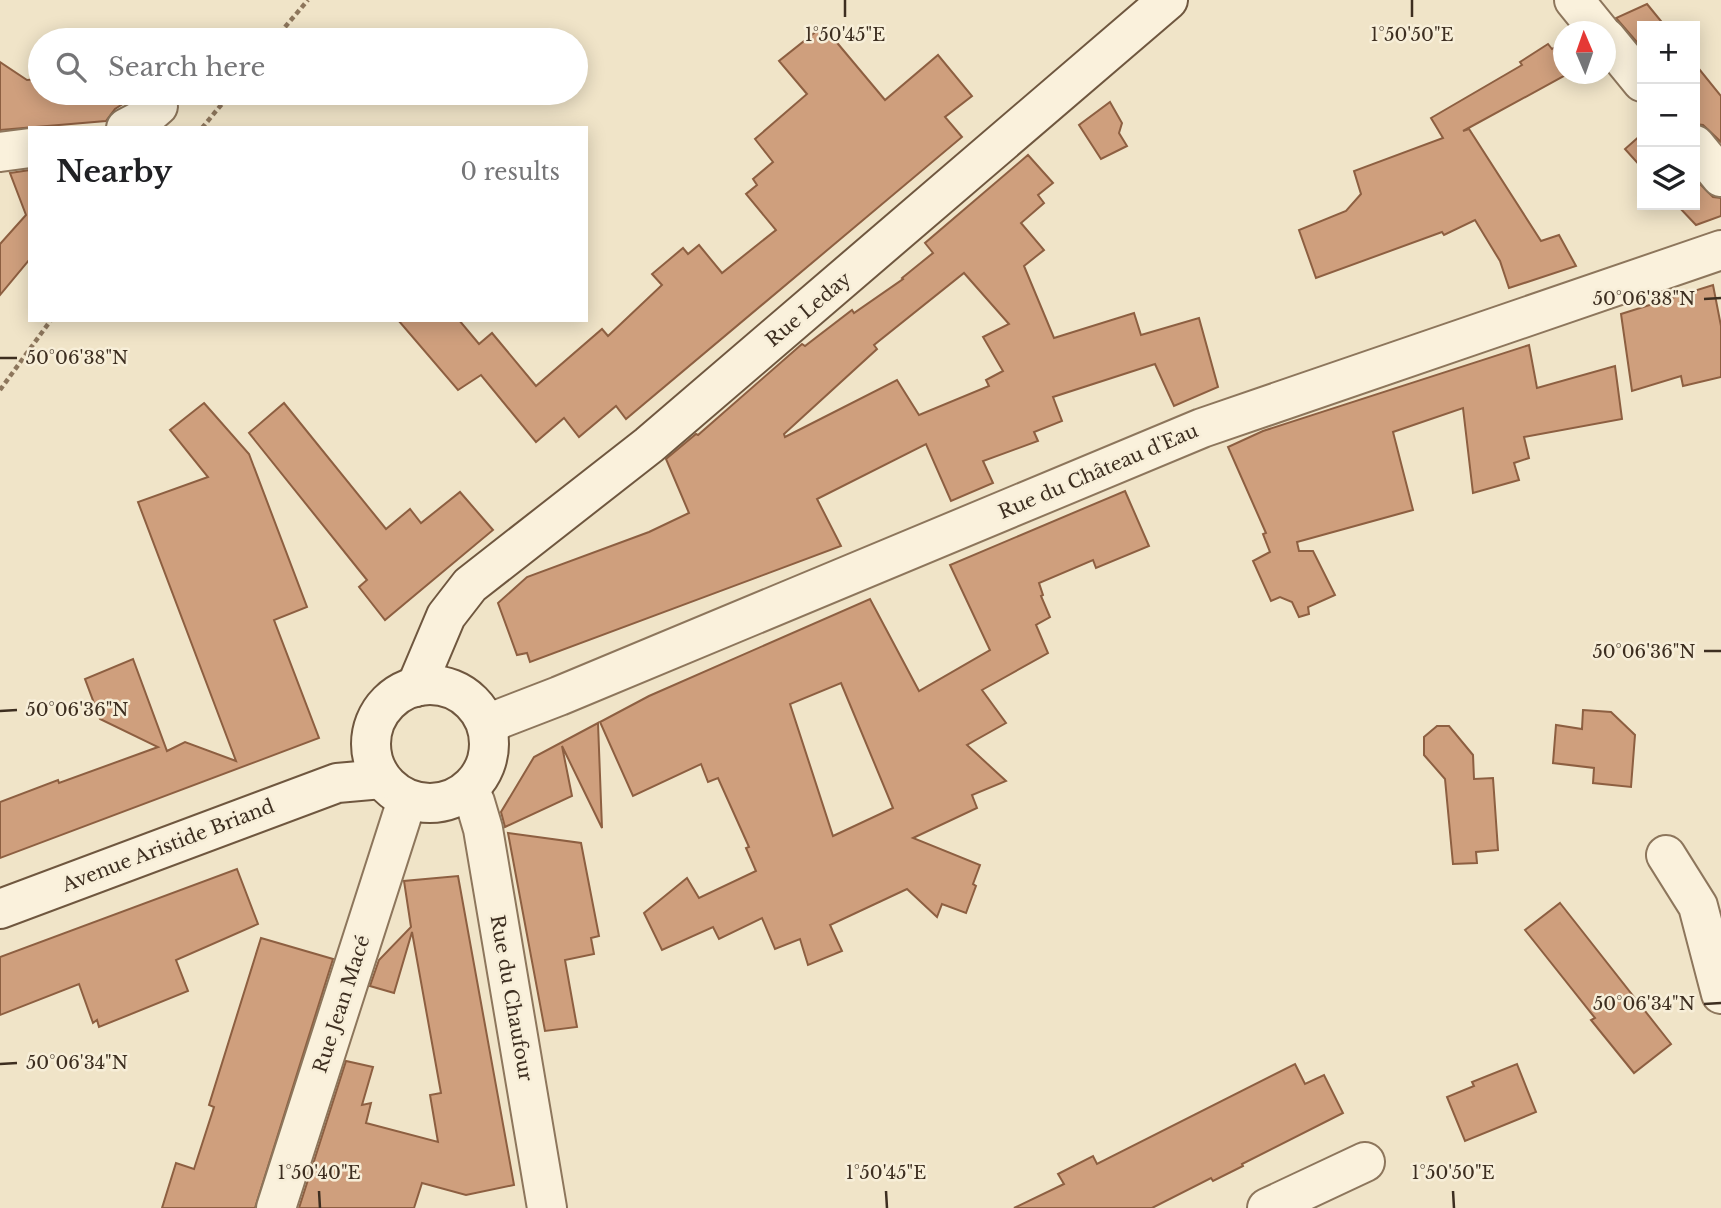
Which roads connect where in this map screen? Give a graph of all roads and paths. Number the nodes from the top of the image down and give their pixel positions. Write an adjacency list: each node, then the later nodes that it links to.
1 (308, 0): 5 (path)
2 (1168, 0): 19 (street, Rue Leday)
3 (1574, 0): 4 (street)
4 (1591, 21)
5 (284, 28)
6 (1616, 51): 7 (street)
7 (1637, 76)
8 (221, 105): 11 (path)
9 (158, 106): 10 (street)
10 (130, 126)
11 (204, 126)
12 (1697, 147): 15 (street)
13 (28, 148): 14 (street)
14 (0, 152)
15 (1721, 177)
16 (1721, 250): 22 (street, Rue du Château d'Eau)
17 (50, 322): 18 (path)
18 (0, 390)
19 (446, 616): 20 (street, Rue Leday); 21 (street)
20 (415, 687): 21 (street); 23 (street)
21 (454, 690): 22 (street)
22 (487, 726): 24 (street)
23 (387, 779): 24 (street); 26 (street, Avenue Aristide Briand); 29 (street, Rue Jean Macé)
24 (469, 790): 30 (street, Rue du Chaufour)
25 (1666, 855): 27 (street)
26 (0, 909)
27 (1721, 994)
28 (1365, 1162): 31 (street)
29 (276, 1208)
30 (547, 1208)
31 (1267, 1208)

